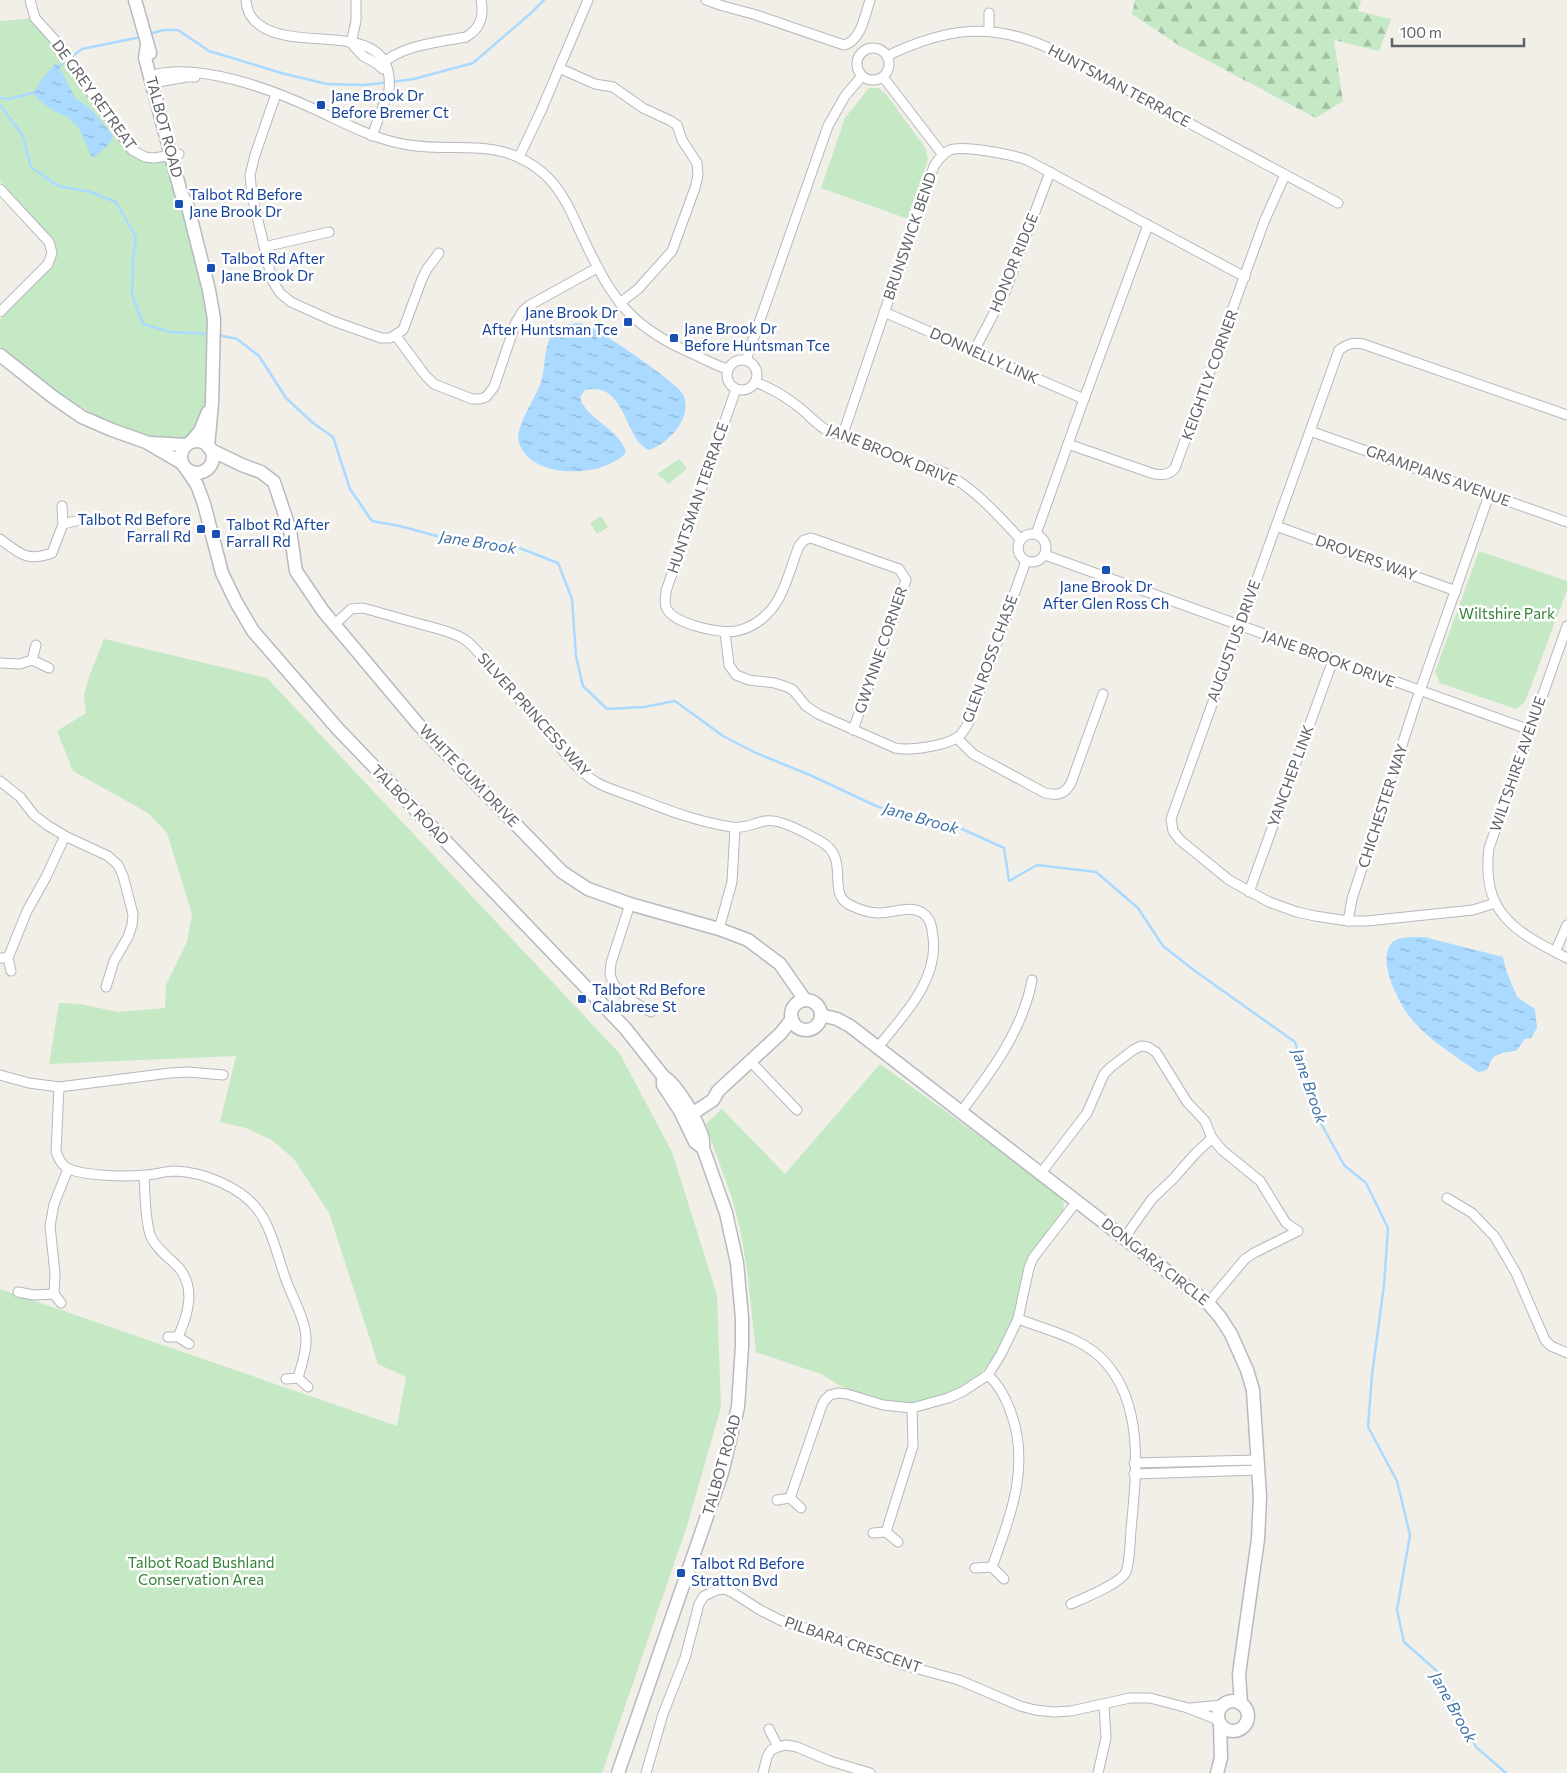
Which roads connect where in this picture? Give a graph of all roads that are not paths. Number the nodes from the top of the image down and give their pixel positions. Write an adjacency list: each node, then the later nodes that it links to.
1 (30, 0): 20 (street, DE GREY RETREAT)
2 (135, 0): 17 (main road, TALBOT ROAD)
3 (246, 0): 11 (street)
4 (356, 0): 11 (street)
5 (481, 0): 13 (street)
6 (588, 0): 14 (street)
7 (706, 0): 8 (street)
8 (870, 0)
9 (989, 13): 10 (street)
10 (989, 31): 12 (street, HUNTSMAN TERRACE); 24 (street, HUNTSMAN TERRACE)
11 (351, 43): 13 (street)
12 (887, 56): 15 (street); 16 (street)
13 (383, 63): 19 (street)
14 (559, 68): 22 (street); 33 (street)
15 (862, 76): 16 (street); 39 (street)
16 (884, 77): 21 (street)
17 (154, 78): 18 (street); 20 (main road, TALBOT ROAD)
18 (276, 94): 19 (street); 29 (street)
19 (372, 136): 22 (street)
20 (175, 155): 44 (main road, TALBOT ROAD)
21 (943, 155): 23 (street, BRUNSWICK BEND); 35 (street, BRUNSWICK BEND)
22 (519, 157): 31 (street)
23 (1050, 172): 27 (street, BRUNSWICK BEND); 37 (street, HONOR RIDGE)
24 (1285, 175): 26 (street, HUNTSMAN TERRACE); 32 (street, KEIGHTLY CORNER)
25 (0, 189): 34 (street)
26 (1338, 203)
27 (1148, 225): 32 (street, BRUNSWICK BEND); 43 (street)
28 (329, 232): 29 (street)
29 (264, 247): 36 (street)
30 (439, 254): 36 (street)
31 (598, 268): 33 (street); 36 (street)
32 (1245, 277): 50 (street, KEIGHTLY CORNER)
33 (620, 303): 40 (street)
34 (0, 312)
35 (884, 312): 37 (street, DONNELLY LINK); 47 (street, BRUNSWICK BEND)
36 (396, 336)
37 (974, 351): 43 (street, DONNELLY LINK)
38 (0, 355): 48 (main road)
39 (746, 360): 40 (street); 41 (street)
40 (727, 369): 42 (street)
41 (756, 382): 42 (street); 47 (street, JANE BROOK DRIVE)
42 (736, 389): 68 (street, HUNTSMAN TERRACE)
43 (1084, 399): 50 (street)
44 (212, 403): 49 (main road, TALBOT ROAD); 51 (main road, TALBOT ROAD)
45 (1567, 415): 46 (street, AUGUSTUS DRIVE)
46 (1310, 431): 55 (street, GRAMPIANS AVENUE); 61 (street, AUGUSTUS DRIVE)
47 (842, 437): 64 (street, JANE BROOK DRIVE)
48 (146, 442): 49 (main road); 53 (main road)
49 (189, 444): 51 (main road); 53 (main road)
50 (1068, 444): 62 (street)
51 (210, 449): 52 (main road, WHITE GUM DRIVE); 54 (main road)
52 (242, 465): 54 (main road, WHITE GUM DRIVE); 69 (main road, WHITE GUM DRIVE)
53 (185, 466): 54 (main road); 56 (main road, TALBOT ROAD)
54 (205, 470): 56 (main road, TALBOT ROAD)
55 (1489, 494): 59 (street, GRAMPIANS AVENUE); 67 (street, CHICHESTER WAY)
56 (204, 504): 109 (main road, TALBOT ROAD)
57 (62, 506): 60 (street)
58 (76, 521): 60 (street)
59 (1567, 522)
60 (64, 524): 63 (street)
61 (1276, 526): 67 (street, DROVERS WAY); 70 (street, AUGUSTUS DRIVE)
62 (1036, 534): 64 (street); 65 (street)
63 (0, 539)
64 (1021, 540): 66 (street)
65 (1045, 555): 66 (street); 70 (street, JANE BROOK DRIVE)
66 (1026, 561): 82 (street, GLEN ROSS CHASE)
67 (1456, 591): 78 (street, CHICHESTER WAY)
68 (666, 608): 72 (street, GWYNNE CORNER)
69 (334, 625): 84 (street, SILVER PRINCESS WAY); 88 (main road, WHITE GUM DRIVE)
70 (1240, 626): 75 (street, JANE BROOK DRIVE); 86 (street, AUGUSTUS DRIVE)
71 (1567, 627): 81 (street, WILTSHIRE AVENUE)
72 (725, 632): 80 (street, GLEN ROSS CHASE); 80 (street, GWYNNE CORNER)
73 (36, 645): 74 (street)
74 (32, 660): 76 (street); 77 (street)
75 (1333, 660): 78 (street, JANE BROOK DRIVE); 86 (street, YANCHEP LINK)
76 (0, 663)
77 (49, 668)
78 (1420, 692): 81 (street, JANE BROOK DRIVE); 89 (street, CHICHESTER WAY)
79 (1103, 694): 82 (street)
80 (853, 730): 82 (street, GLEN ROSS CHASE)
81 (1530, 730): 87 (street, WILTSHIRE AVENUE)
82 (957, 738)
83 (0, 781): 85 (street)
84 (735, 828): 91 (street); 102 (street, SILVER PRINCESS WAY)
85 (65, 836): 93 (street); 97 (street)
86 (1249, 892): 89 (street, AUGUSTUS DRIVE)
87 (1495, 903): 89 (street, AUGUSTUS DRIVE); 92 (street)
88 (630, 904): 91 (main road, WHITE GUM DRIVE); 99 (street)
89 (1348, 921)
90 (1567, 925): 92 (street)
91 (719, 929): 98 (main road, WHITE GUM DRIVE)
92 (1555, 952): 94 (street)
93 (4, 958): 95 (street)
94 (1567, 958)
95 (11, 971)
96 (1032, 980): 108 (street)
97 (106, 987)
98 (800, 1002): 100 (main road); 101 (main road)
99 (651, 1012)
100 (820, 1020): 101 (main road); 102 (main road, DONGARA CIRCLE)
101 (794, 1022): 103 (main road)
102 (878, 1047): 108 (main road, DONGARA CIRCLE)
103 (750, 1061): 107 (street); 109 (main road)
104 (0, 1075): 106 (street)
105 (223, 1075): 106 (street)
106 (59, 1087): 111 (street)
107 (797, 1110)
108 (961, 1112): 112 (main road, DONGARA CIRCLE)
109 (686, 1113): 154 (main road, TALBOT ROAD)
110 (1212, 1138): 112 (street); 116 (street); 119 (street)
111 (68, 1169): 113 (street); 118 (street)
112 (1042, 1173): 115 (main road, DONGARA CIRCLE)
113 (144, 1176): 123 (street); 127 (street)
114 (1447, 1198): 125 (street)
115 (1077, 1201): 116 (main road, DONGARA CIRCLE); 121 (street)
116 (1125, 1237): 119 (main road, DONGARA CIRCLE)
117 (18, 1292): 118 (street)
118 (54, 1294): 120 (street)
119 (1208, 1302): 132 (main road, DONGARA CIRCLE)
120 (61, 1303)
121 (1018, 1319): 126 (street); 131 (street)
122 (168, 1337): 123 (street)
123 (178, 1337): 124 (street)
124 (189, 1344)
125 (1567, 1353)
126 (988, 1375): 130 (street); 140 (street)
127 (298, 1378): 128 (street); 129 (street)
128 (286, 1380)
129 (308, 1387)
130 (912, 1408): 134 (street); 137 (street)
131 (1134, 1463): 132 (street); 133 (street)
132 (1258, 1465): 133 (street); 144 (main road, DONGARA CIRCLE)
133 (1134, 1474): 143 (street)
134 (790, 1498): 135 (street); 136 (street)
135 (777, 1500)
136 (801, 1508)
137 (886, 1532): 138 (street); 139 (street)
138 (873, 1533)
139 (898, 1542)
140 (992, 1567): 141 (street); 142 (street)
141 (975, 1568)
142 (1004, 1579)
143 (1071, 1604)
144 (1239, 1674): 146 (main road, DONGARA CIRCLE); 147 (main road, DONGARA CIRCLE)
145 (1104, 1704): 148 (street, PILBARA CRESCENT); 155 (street, PILBARA CRESCENT); 158 (street)
146 (1224, 1704): 147 (main road); 148 (street, PILBARA CRESCENT); 149 (main road)
147 (1241, 1704): 151 (main road)
148 (1188, 1708): 149 (street, PILBARA CRESCENT)
149 (1219, 1722): 151 (main road); 153 (main road)
150 (769, 1729): 152 (street)
151 (1238, 1730): 153 (main road)
152 (778, 1747): 156 (street); 157 (street)
153 (1221, 1758): 159 (main road)
154 (618, 1773)
155 (646, 1773)
156 (763, 1773)
157 (870, 1773)
158 (1098, 1773)
159 (1217, 1773)

